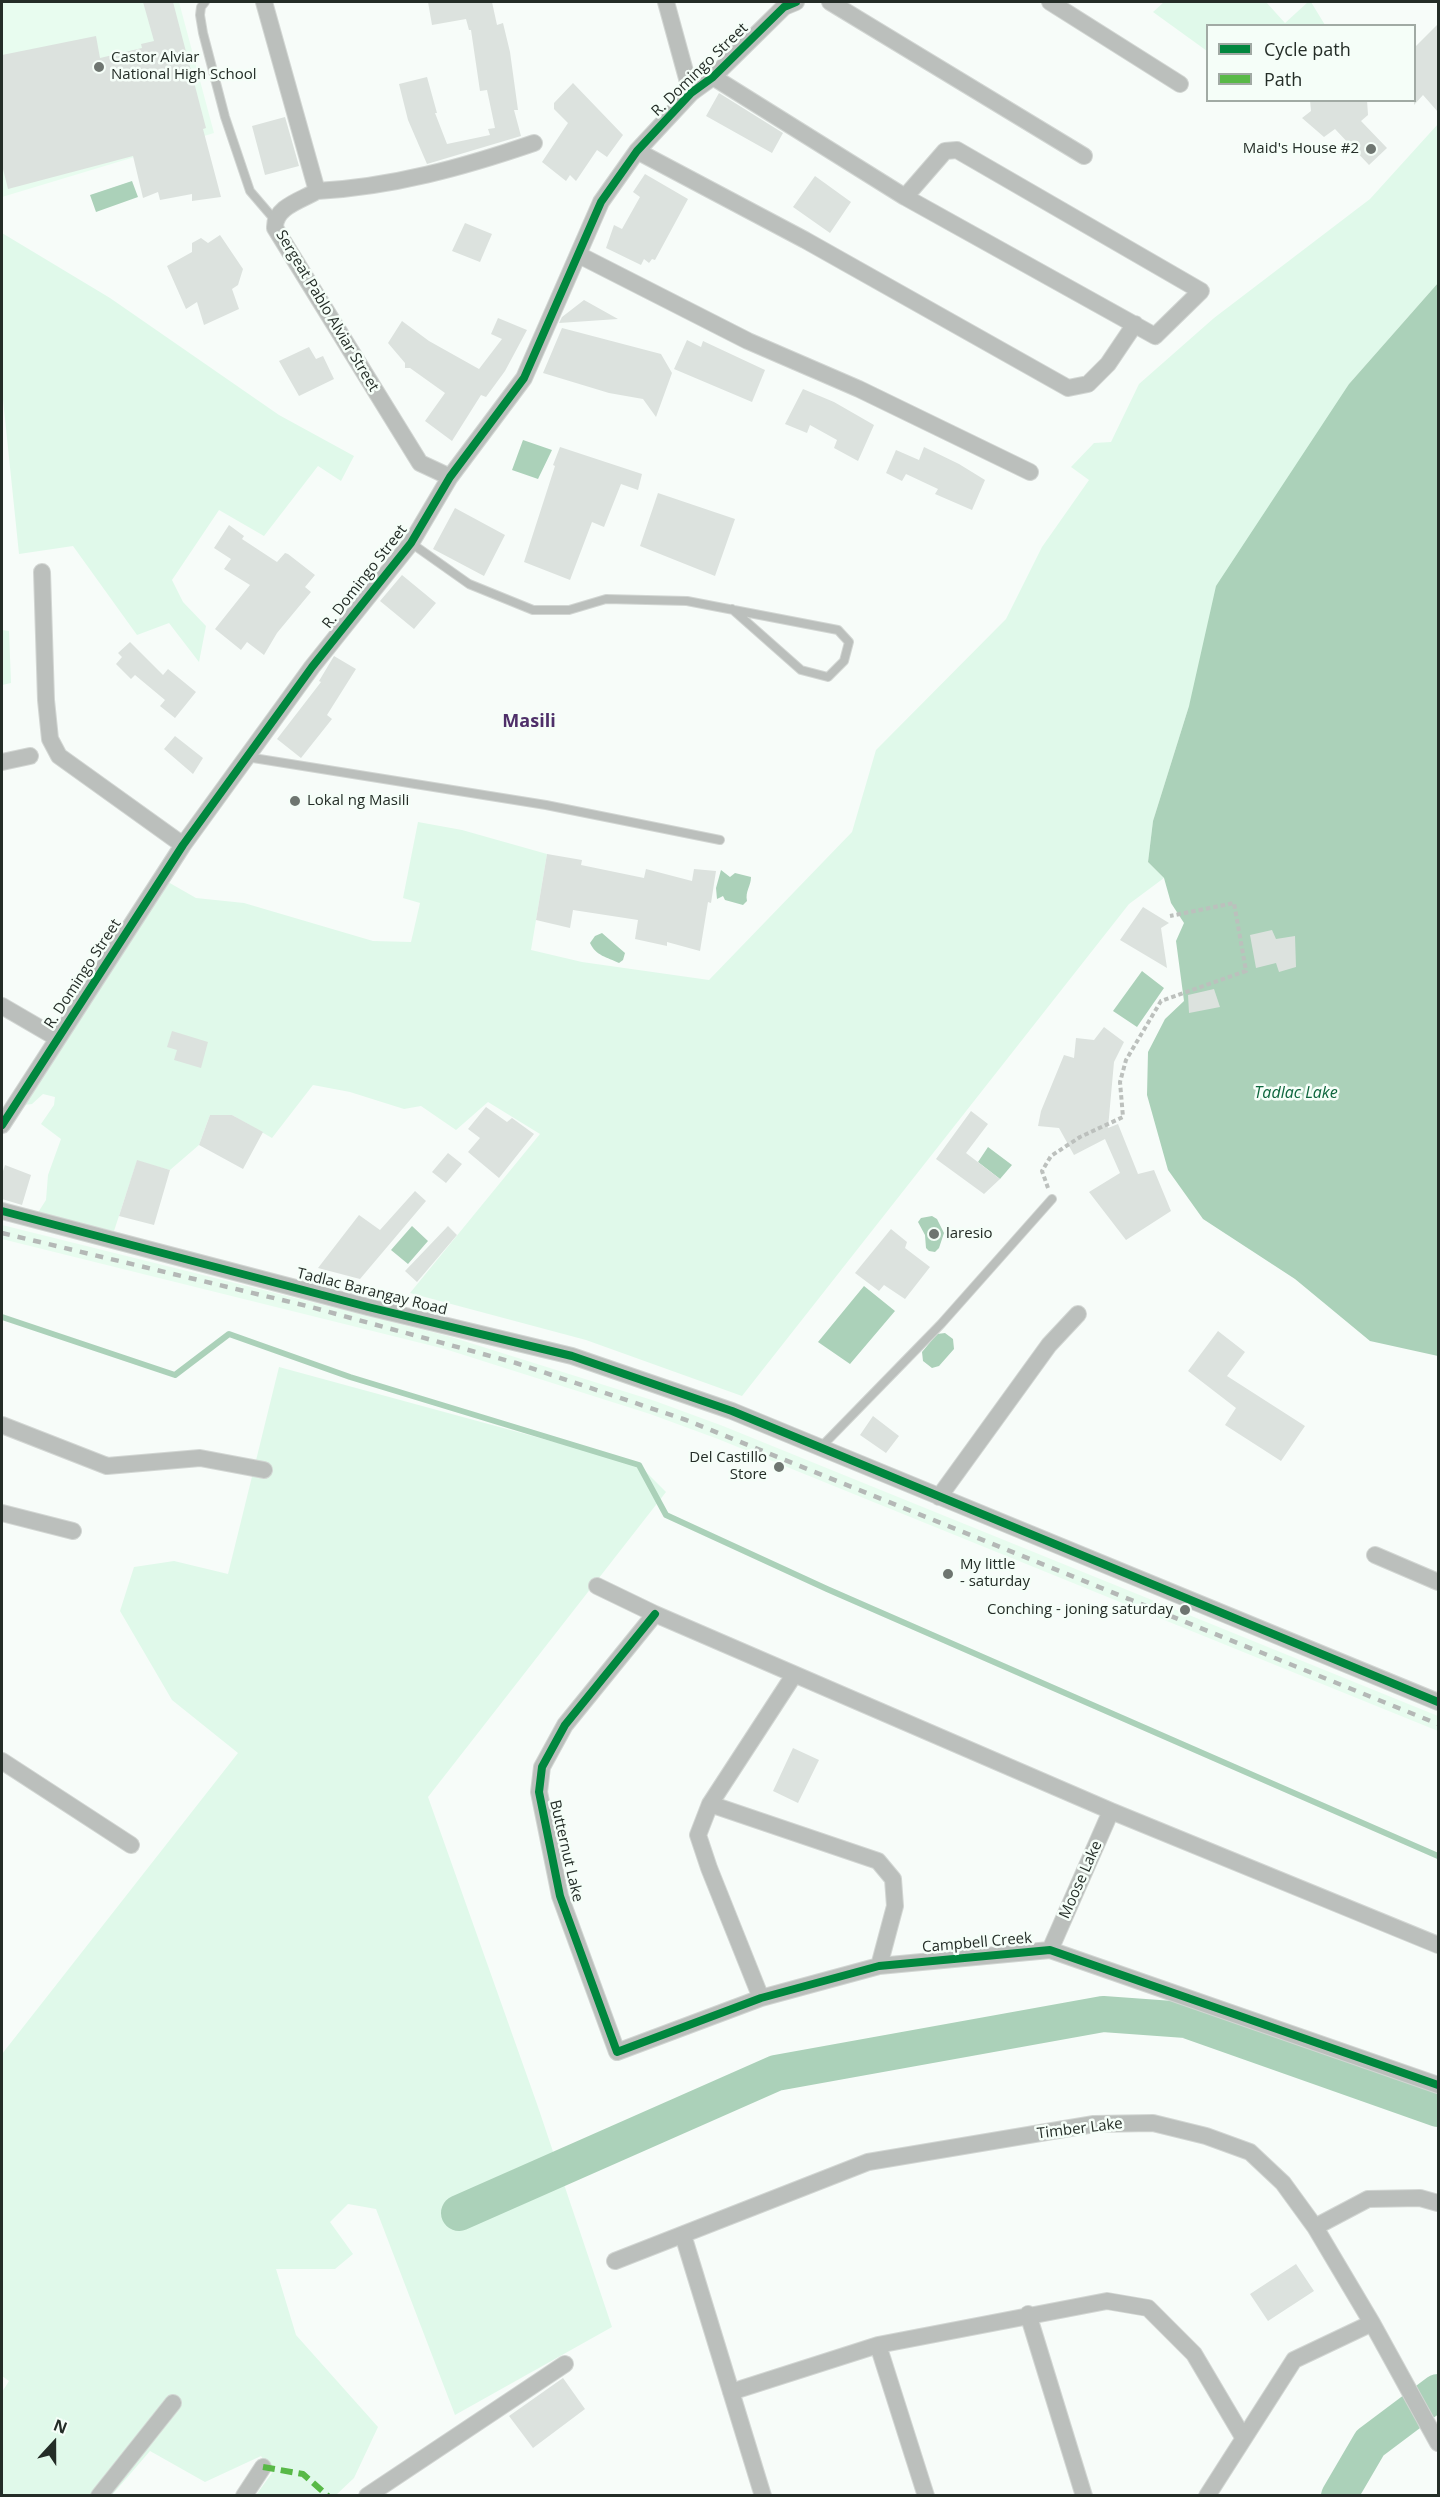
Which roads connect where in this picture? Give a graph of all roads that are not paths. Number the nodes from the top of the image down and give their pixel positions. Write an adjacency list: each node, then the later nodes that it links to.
1 (205, 2): 15 (lane)
2 (264, 2): 13 (street)
3 (666, 2): 9 (street)
4 (796, 2): 7 (street, R. Domingo Street)
5 (830, 2): 12 (street)
6 (1050, 2): 8 (street)
7 (713, 76): 9 (street, R. Domingo Street); 14 (street)
8 (1180, 84)
9 (692, 93): 11 (street, R. Domingo Street)
10 (534, 143): 13 (street)
11 (637, 151): 16 (street, R. Domingo Street); 17 (street)
12 (1084, 156)
13 (317, 191): 15 (street, Sergeat Pablo Alviar Street)
14 (905, 197): 17 (street); 17 (street)
15 (274, 219): 19 (street, Sergeat Pablo Alviar Street)
16 (579, 255): 18 (street); 19 (street, R. Domingo Street)
17 (1135, 324)
18 (1030, 472)
19 (450, 477): 20 (street, R. Domingo Street)
20 (411, 543): 22 (lane); 24 (street, R. Domingo Street)
21 (42, 572): 27 (street)
22 (732, 609): 22 (lane)
23 (30, 756): 25 (street)
24 (247, 757): 26 (lane); 27 (street, R. Domingo Street)
25 (2, 762)
26 (720, 840)
27 (183, 845): 29 (street, R. Domingo Street)
28 (2, 1006): 29 (street)
29 (57, 1038): 30 (street, R. Domingo Street)
30 (2, 1125)
31 (1052, 1199): 35 (lane)
32 (2, 1211): 35 (street, Tadlac Barangay Road)
33 (1078, 1314): 37 (street)
34 (2, 1425): 36 (street)
35 (821, 1447): 37 (street, Tadlac Barangay Road)
36 (264, 1470)
37 (939, 1497): 45 (street, Tadlac Barangay Road)
38 (2, 1513): 39 (street)
39 (73, 1531)
40 (1375, 1555): 41 (street)
41 (1438, 1582)
42 (597, 1586): 43 (street)
43 (655, 1614): 44 (street); 54 (street, Butternut Lake)
44 (794, 1675): 47 (street); 48 (street)
45 (1438, 1702)
46 (2, 1761): 49 (street)
47 (710, 1804): 52 (street); 53 (street)
48 (1111, 1811): 50 (street); 51 (street, Moose Lake)
49 (131, 1845)
50 (1438, 1945)
51 (1050, 1950): 52 (street, Campbell Creek); 55 (street, Campbell Creek)
52 (879, 1965): 53 (street, Campbell Creek)
53 (761, 1998): 54 (street, Campbell Creek)
54 (617, 2052)
55 (1438, 2085)
56 (1438, 2203): 57 (street)
57 (1315, 2227): 58 (street, Timber Lake); 61 (street, Timber Lake)
58 (683, 2235): 59 (street, Timber Lake); 64 (street)
59 (615, 2261)
60 (1028, 2314): 62 (street); 66 (street); 74 (street)
61 (1372, 2323): 66 (street); 67 (street, Timber Lake)
62 (878, 2345): 64 (street); 73 (street)
63 (565, 2364): 71 (street)
64 (731, 2392): 72 (street)
65 (173, 2403): 69 (street)
66 (1243, 2437): 75 (street)
67 (1438, 2443)
68 (263, 2467): 70 (street)
69 (99, 2496)
70 (244, 2496)
71 (367, 2496)
72 (763, 2496)
73 (926, 2496)
74 (1084, 2496)
75 (1207, 2496)

